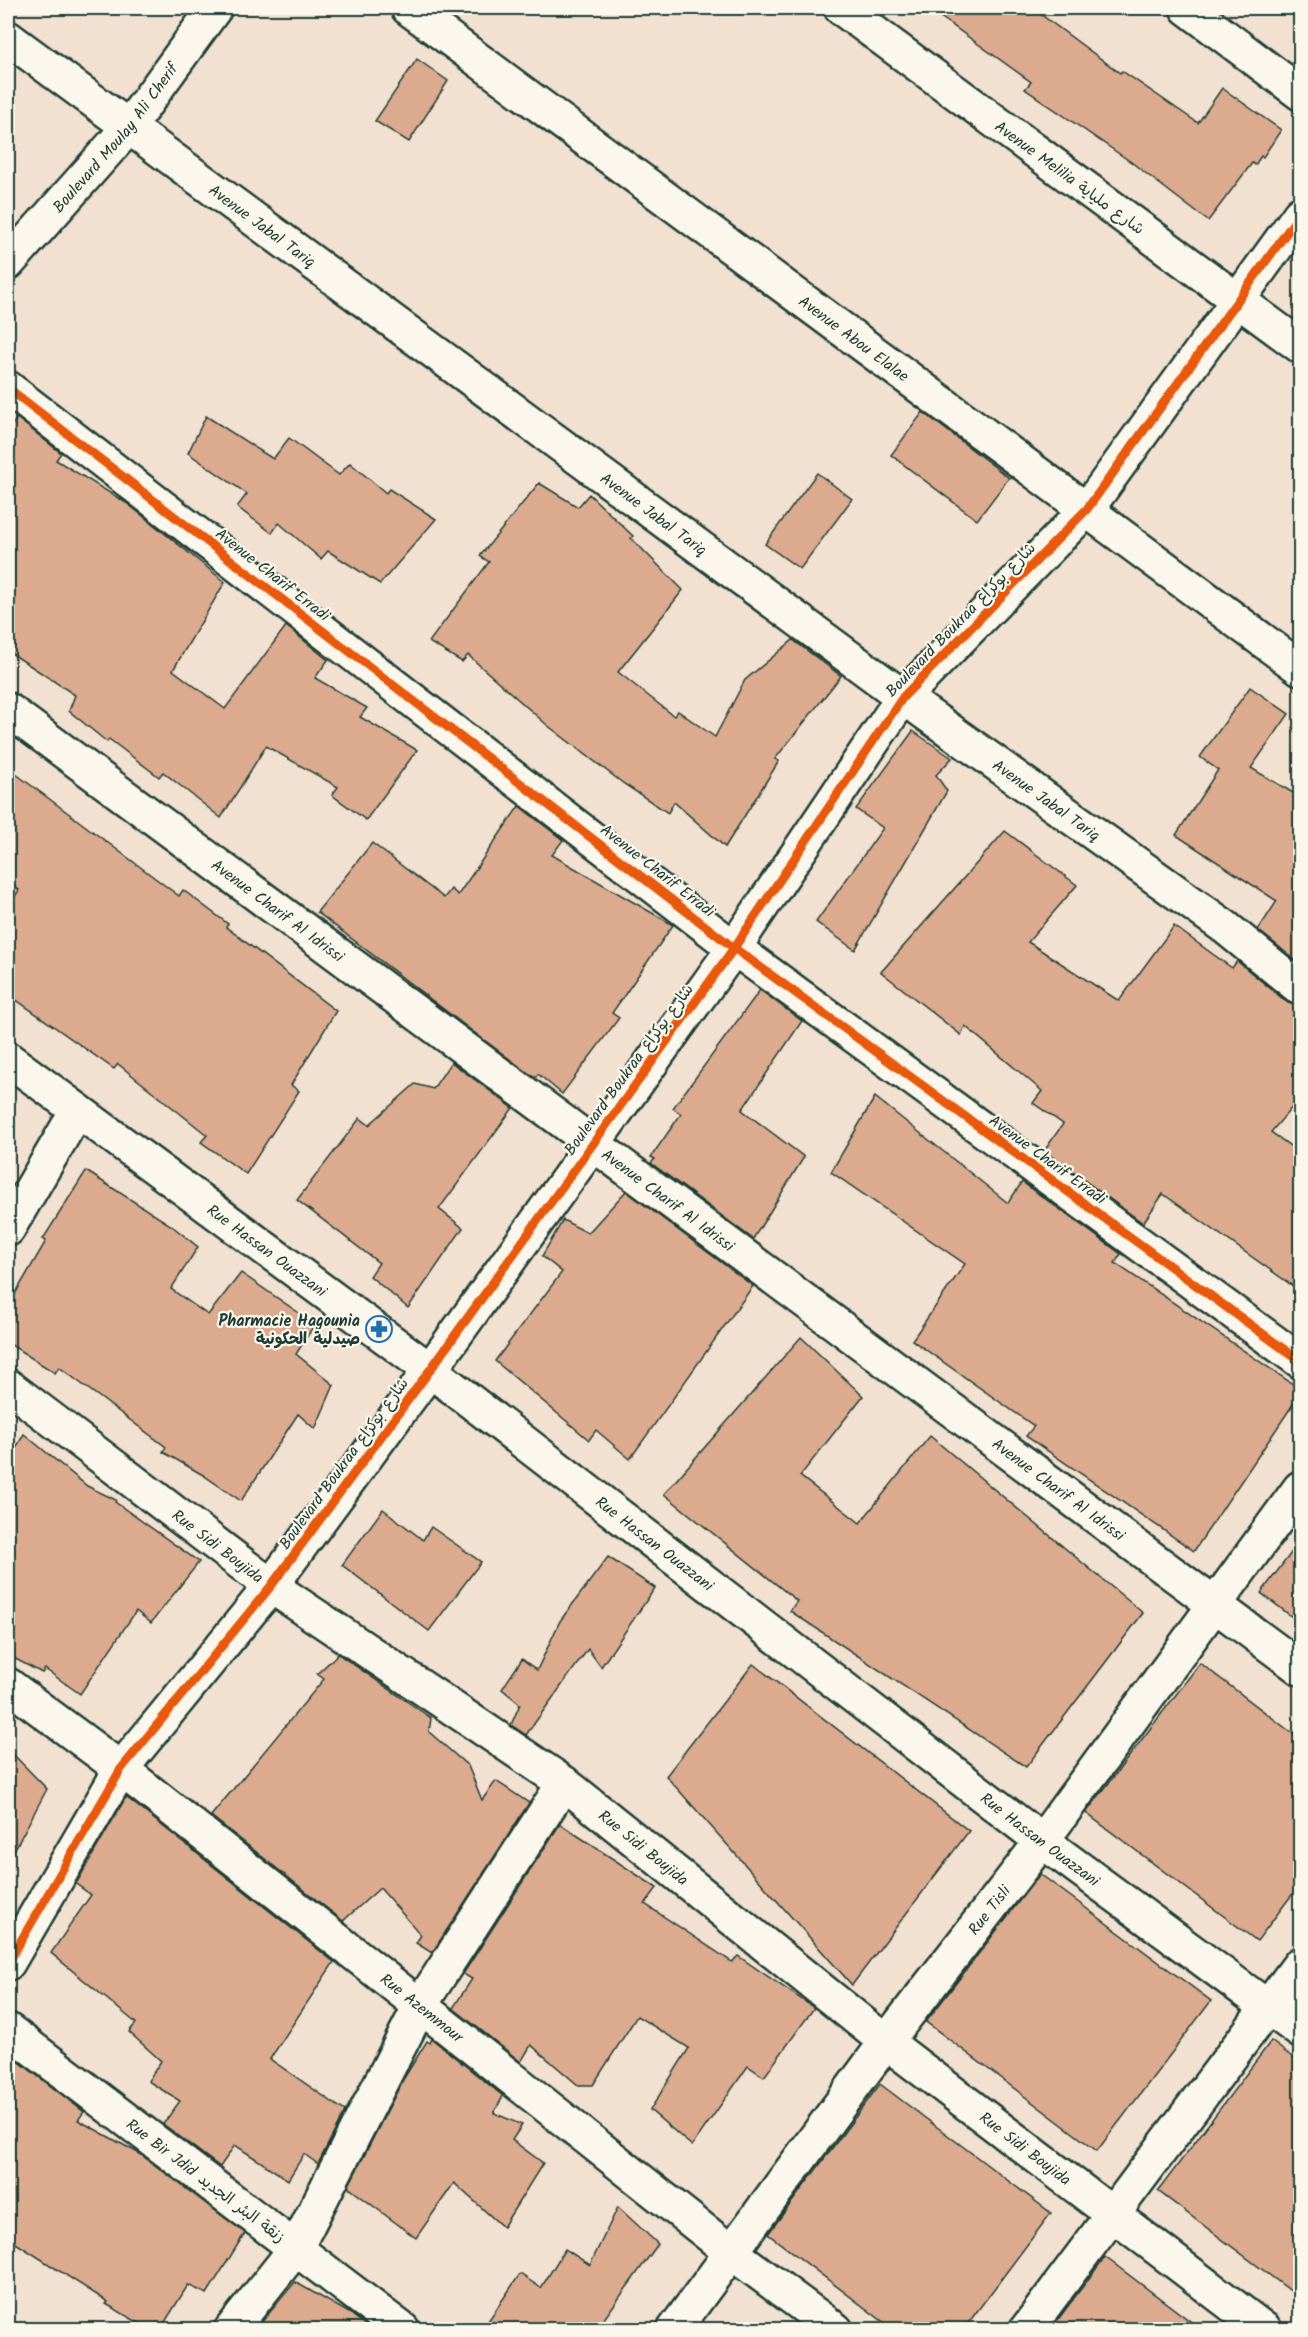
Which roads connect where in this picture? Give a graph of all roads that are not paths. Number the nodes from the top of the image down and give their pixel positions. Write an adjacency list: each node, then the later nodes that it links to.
1 (215, 8): 7 (street, Boulevard Moulay Ali Cherif)
2 (408, 8): 13 (street, Avenue Abou Elalae)
3 (841, 8): 10 (street, Avenue Melilia شارع ملياية)
4 (1187, 8): 6 (street)
5 (8, 38): 7 (street, Avenue Jabal Tariq)
6 (1300, 93)
7 (127, 129): 9 (street, Boulevard Moulay Ali Cherif); 15 (street, Avenue Jabal Tariq)
8 (1300, 214): 10 (street, Boulevard Boukraa شارع بوكراع)
9 (8, 263)
10 (1238, 301): 11 (street, Avenue Melilia شارع ملياية); 13 (street, Boulevard Boukraa شارع بوكراع)
11 (1300, 346)
12 (8, 388): 17 (street, Avenue Charif Erradi)
13 (1087, 509): 14 (street, Avenue Abou Elalae); 15 (street, Boulevard Boukraa شارع بوكراع)
14 (1300, 668)
15 (903, 697): 17 (street, Boulevard Boukraa شارع بوكراع); 18 (street, Avenue Jabal Tariq)
16 (8, 710): 21 (street, Avenue Charif Al Idrissi)
17 (734, 948): 21 (street, Boulevard Boukraa شارع بوكراع); 23 (street, Avenue Charif Erradi)
18 (1300, 988)
19 (8, 1059): 20 (street, Rue Hassan Ouazzani)
20 (77, 1111): 22 (street); 24 (street, Rue Hassan Ouazzani)
21 (592, 1143): 24 (street, Boulevard Boukraa شارع بوكراع); 28 (street, Avenue Charif Al Idrissi)
22 (8, 1229)
23 (1300, 1362)
24 (430, 1370): 27 (street, Boulevard Boukraa شارع بوكراع); 33 (street, Rue Hassan Ouazzani)
25 (8, 1386): 27 (street, Rue Sidi Boujida)
26 (1300, 1488): 28 (street, Rue Tisli)
27 (271, 1586): 31 (street, Boulevard Boukraa شارع بوكراع); 32 (street, Rue Sidi Boujida)
28 (1213, 1604): 29 (street, Avenue Charif Al Idrissi); 33 (street, Rue Tisli)
29 (1300, 1668)
30 (8, 1685): 31 (street, Rue Azemmour)
31 (121, 1769): 34 (street, Boulevard Boukraa شارع بوكراع); 36 (street, Rue Azemmour)
32 (564, 1783): 36 (street); 40 (street, Rue Sidi Boujida)
33 (1042, 1841): 37 (street, Rue Hassan Ouazzani); 40 (street, Rue Tisli)
34 (8, 1963)
35 (1300, 1964): 37 (street)
36 (421, 2004): 42 (street); 43 (street, Rue Azemmour)
37 (1268, 2006): 39 (street, Rue Hassan Ouazzani); 41 (street)
38 (8, 2030): 42 (street, Rue Bir Jdid زنقة البئر الجديد)
39 (1300, 2031)
40 (886, 2042): 41 (street, Rue Sidi Boujida); 43 (street, Rue Tisli)
41 (1111, 2215): 48 (street); 49 (street, Rue Sidi Boujida)
42 (296, 2248): 44 (street); 45 (street, Rue Bir Jdid زنقة البئر الجديد)
43 (731, 2252): 46 (street, Rue Tisli); 47 (street, Rue Azemmour)
44 (231, 2330)
45 (404, 2330)
46 (674, 2330)
47 (836, 2330)
48 (1026, 2330)
49 (1265, 2330)

